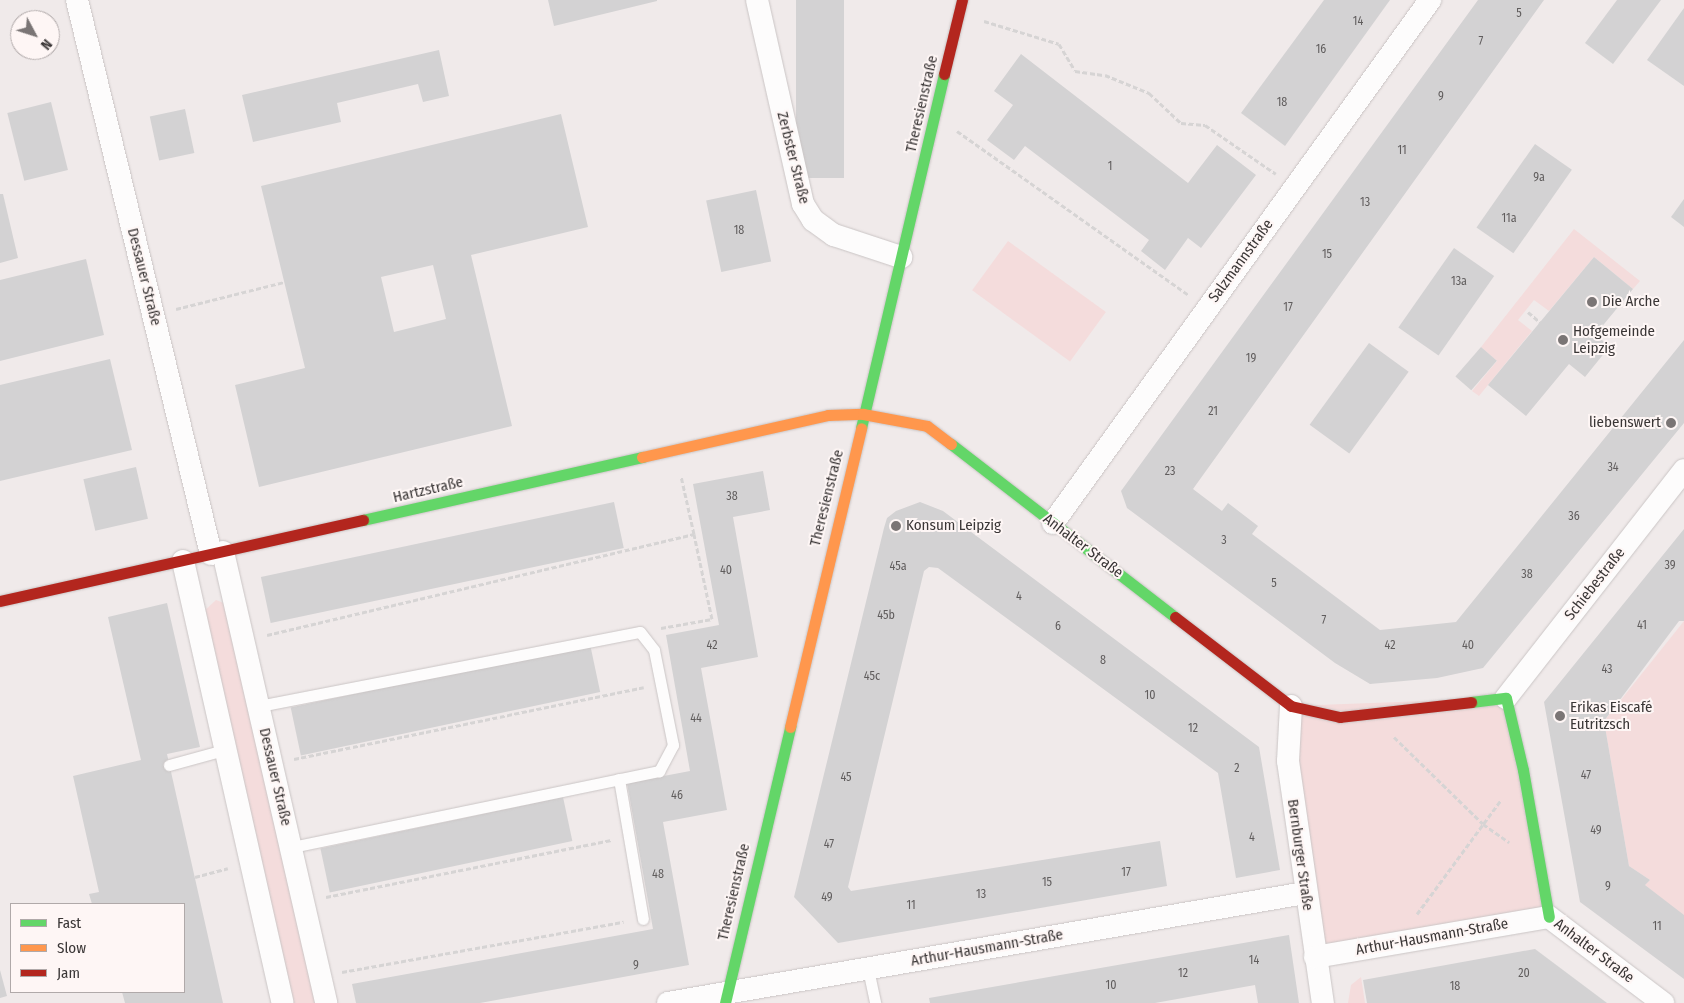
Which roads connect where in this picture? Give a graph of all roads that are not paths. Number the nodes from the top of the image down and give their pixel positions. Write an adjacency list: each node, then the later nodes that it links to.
1 (77, 0): 9 (street, Dessauer Straße)
2 (757, 0): 5 (street, Zerbster Straße)
3 (962, 0): 5 (street, Theresienstraße)
4 (1430, 0): 8 (street, Salzmannstraße)
5 (901, 257): 6 (street, Theresienstraße)
6 (863, 414): 8 (street, Anhalter Straße); 9 (street, Hartzstraße); 24 (street, Theresienstraße)
7 (1684, 470): 12 (street, Schiebestraße)
8 (1052, 523): 14 (street, Anhalter Straße)
9 (217, 553): 10 (street, Hartzstraße); 13 (street, Dessauer Straße)
10 (183, 561): 11 (street, Hartzstraße); 15 (street)
11 (0, 602)
12 (1506, 698): 14 (street); 20 (street)
13 (259, 706): 17 (lane); 18 (street, Dessauer Straße)
14 (1291, 706): 19 (street, Bernburger Straße)
15 (224, 750): 16 (lane); 25 (street)
16 (169, 765)
17 (619, 779): 18 (lane); 21 (lane)
18 (290, 847): 26 (street, Dessauer Straße)
19 (1305, 893): 22 (street, Bernburger Straße); 23 (street, Arthur-Hausmann-Straße)
20 (1549, 917): 22 (street, Arthur-Hausmann-Straße); 30 (street, Anhalter Straße)
21 (643, 918)
22 (1315, 957): 29 (street, Bernburger Straße)
23 (868, 968): 24 (street, Arthur-Hausmann-Straße); 28 (lane)
24 (726, 998): 27 (street, Arthur-Hausmann-Straße)
25 (283, 1003)
26 (326, 1003)
27 (668, 1003)
28 (875, 1003)
29 (1323, 1003)
30 (1663, 1003)

